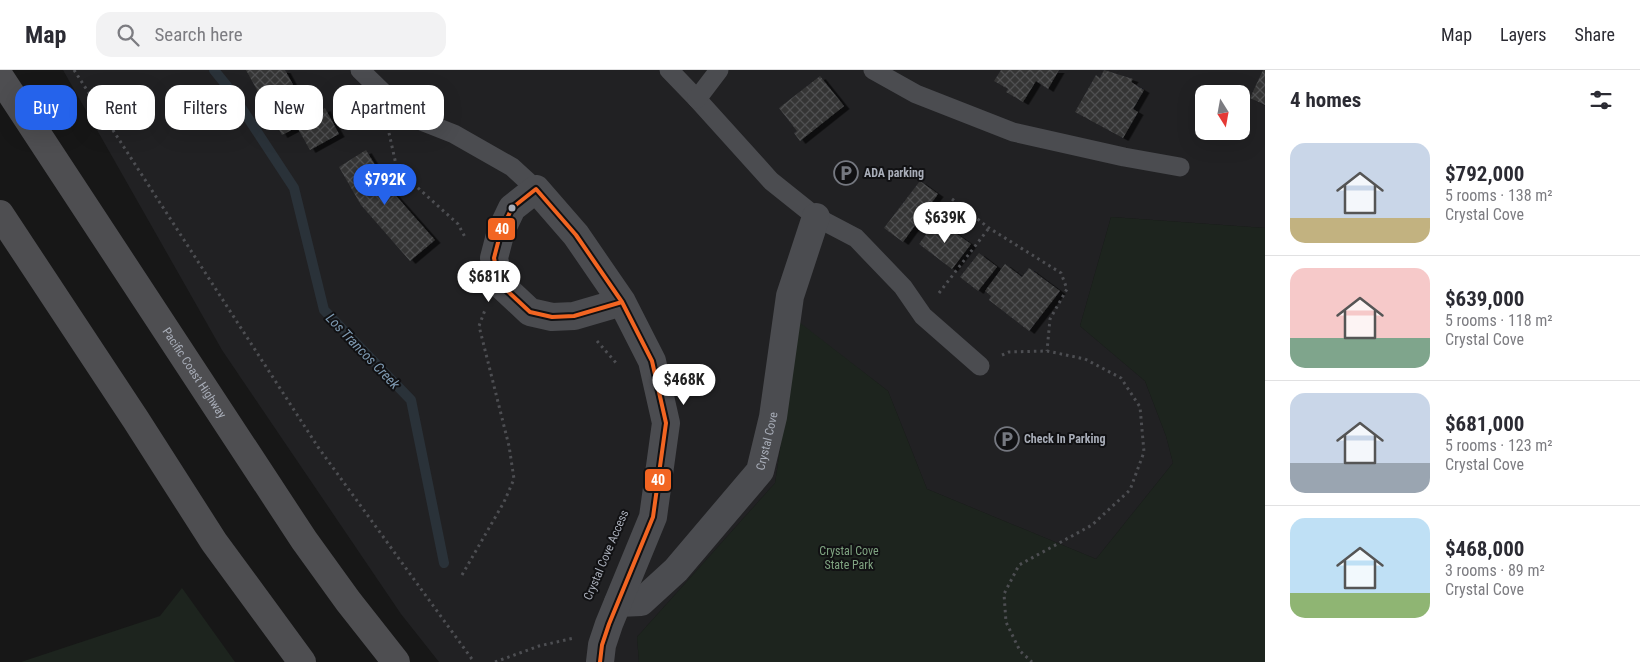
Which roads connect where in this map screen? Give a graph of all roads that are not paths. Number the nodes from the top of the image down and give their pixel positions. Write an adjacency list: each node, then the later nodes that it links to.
1 (360, 70): 8 (lane)
2 (669, 70): 6 (lane)
3 (719, 70): 6 (lane)
4 (873, 70): 7 (lane)
5 (0, 77): 15 (highway, Pacific Coast Highway)
6 (697, 98): 10 (lane)
7 (1180, 167)
8 (536, 189): 11 (street); 11 (street)
9 (0, 214): 14 (highway)
10 (816, 217): 12 (lane); 13 (street, Crystal Cove)
11 (622, 302): 13 (street)
12 (980, 366)
13 (618, 603): 16 (street)
14 (302, 662)
15 (396, 662)
16 (600, 662)

